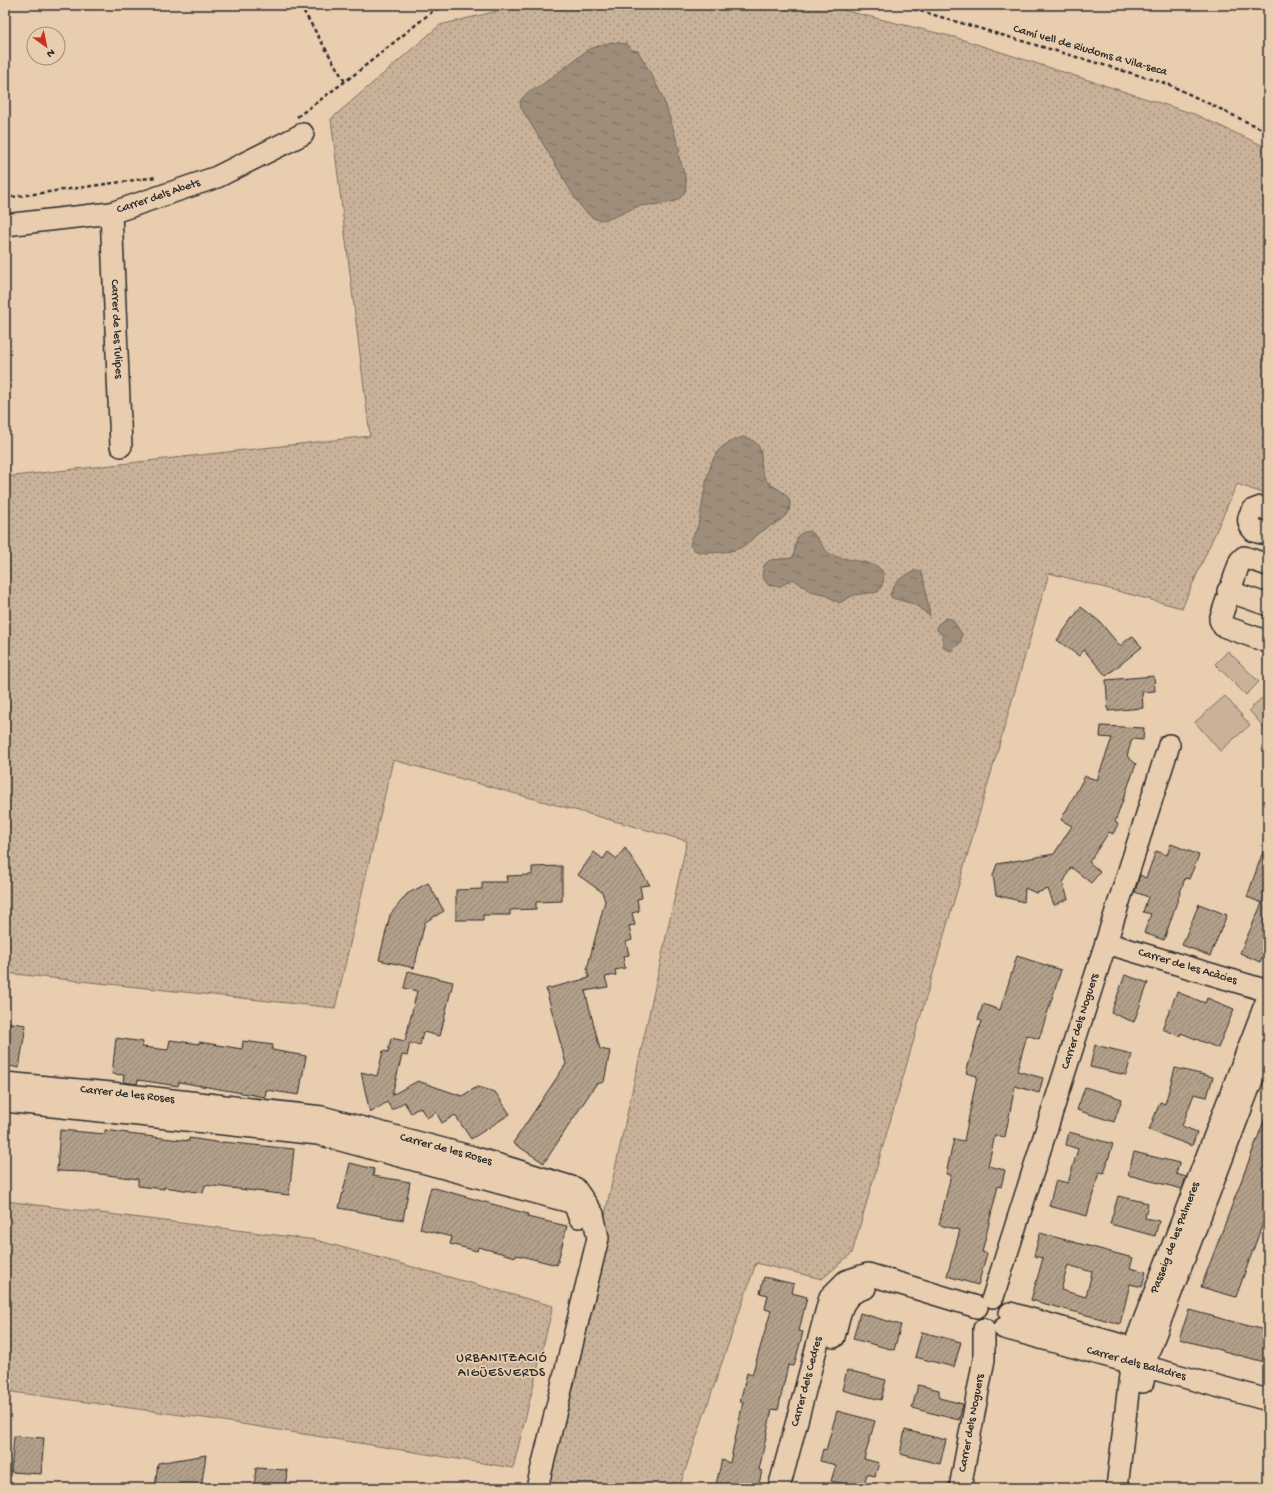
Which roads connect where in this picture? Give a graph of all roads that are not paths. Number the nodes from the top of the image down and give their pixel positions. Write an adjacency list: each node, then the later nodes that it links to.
1 (299, 126): 2 (street, Carrer dels Abets)
2 (111, 212): 3 (street, Carrer dels Abets); 4 (street, Carrer de les Tulipes)
3 (5, 225)
4 (121, 446)
5 (1268, 510): 6 (street)
6 (1263, 531): 7 (street)
7 (1260, 562): 8 (street)
8 (1228, 591): 9 (street); 10 (street)
9 (1268, 605)
10 (1268, 642)
11 (1169, 745): 12 (street, Carrer dels Noguers)
12 (1106, 943): 13 (street, Carrer de les Acàcies); 19 (street, Carrer dels Noguers)
13 (1268, 991)
14 (1268, 997): 20 (street, Passeig de les Palmeres)
15 (1268, 1038): 20 (street, Passeig de les Palmeres)
16 (5, 1084): 24 (street, Carrer de les Roses)
17 (5, 1101): 23 (street, Carrer de les Roses)
18 (850, 1286): 19 (street, Carrer dels Baladres); 25 (street, Carrer dels Cedres); 26 (street, Carrer dels Cedres)
19 (992, 1317): 20 (street, Carrer dels Baladres); 27 (street, Carrer dels Noguers)
20 (1139, 1358): 21 (street, Carrer dels Baladres); 22 (street, Carrer dels Baladres); 28 (street, Passeig de les Palmeres); 29 (street, Passeig de les Palmeres)
21 (1268, 1388)
22 (1268, 1400)
23 (524, 1488)
24 (537, 1488)
25 (779, 1488)
26 (793, 1488)
27 (960, 1488)
28 (1117, 1488)
29 (1130, 1488)

